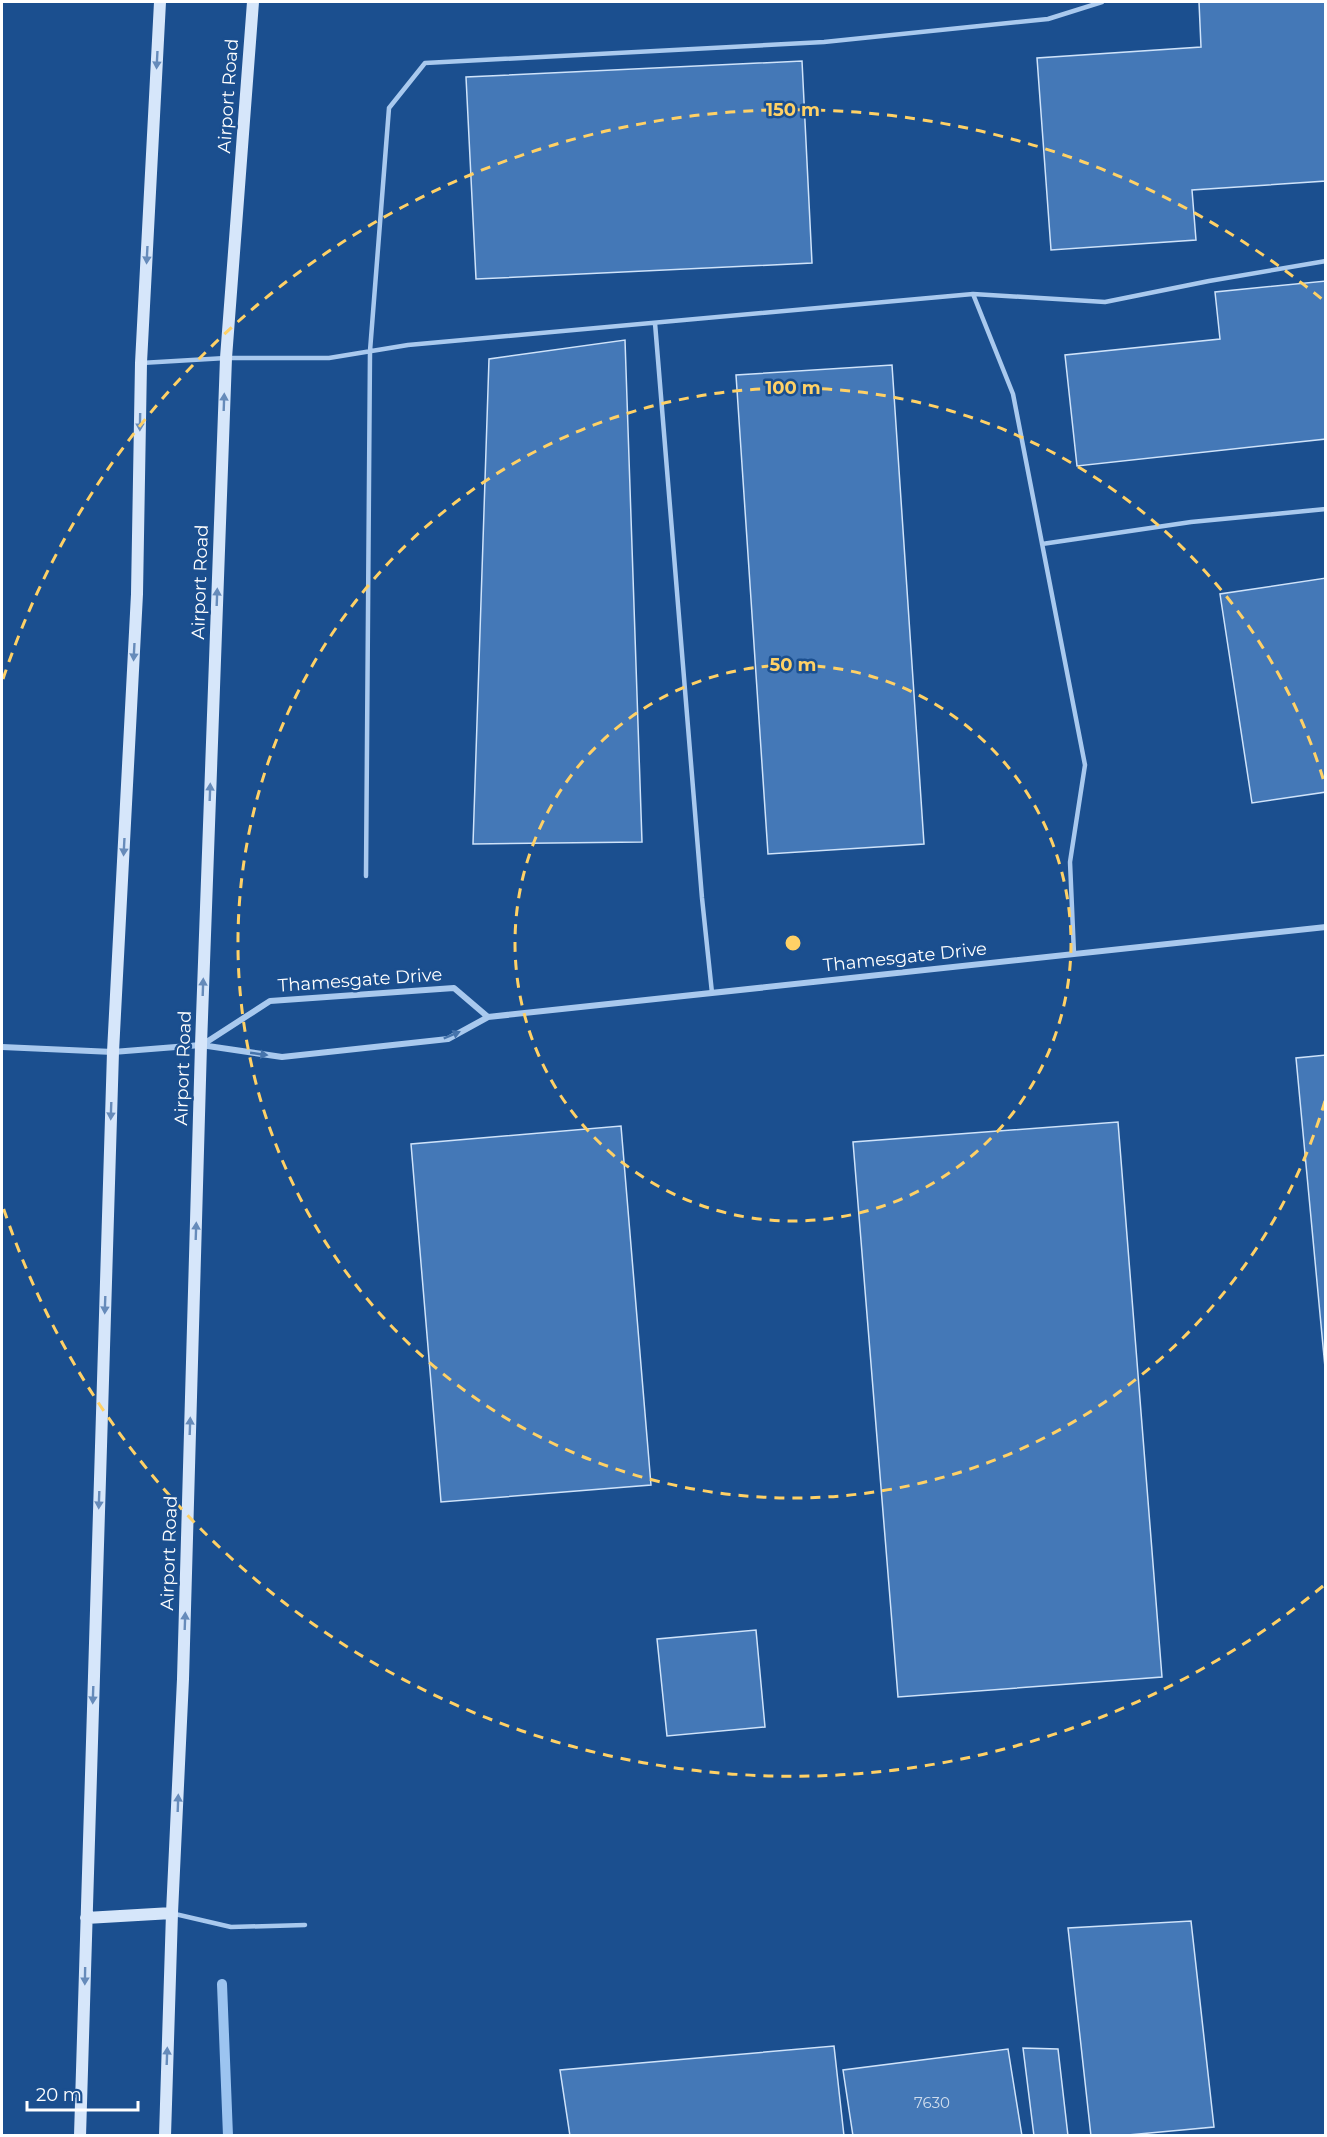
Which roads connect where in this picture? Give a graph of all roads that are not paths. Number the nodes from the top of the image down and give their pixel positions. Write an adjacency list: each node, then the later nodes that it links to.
1 (160, 2): 9 (main road, one-way to 9)
2 (253, 2): 8 (main road, Airport Road)
3 (1102, 2): 7 (lane)
4 (1326, 261): 5 (lane)
5 (973, 294): 6 (lane); 11 (lane)
6 (655, 323): 7 (lane); 15 (lane)
7 (370, 351): 8 (lane); 12 (lane)
8 (226, 358): 9 (lane); 17 (main road, Airport Road, one-way to 8)
9 (141, 363): 19 (main road, one-way to 19)
10 (1326, 508): 11 (lane)
11 (1042, 544): 14 (lane)
12 (366, 876)
13 (1326, 927): 14 (street, Thamesgate Drive)
14 (1074, 954): 15 (street, Thamesgate Drive)
15 (712, 993): 16 (street, Thamesgate Drive)
16 (488, 1017): 17 (street, Thamesgate Drive, one-way to 16); 17 (street, Thamesgate Drive)
17 (201, 1045): 19 (street, Thamesgate Drive); 20 (main road, Airport Road, one-way to 17)
18 (2, 1047): 19 (street, Thamesgate Drive)
19 (113, 1052): 21 (main road, one-way to 21)
20 (172, 1913): 21 (main road); 22 (lane); 24 (main road, Airport Road, one-way to 20)
21 (86, 1918): 23 (main road, one-way to 23)
22 (305, 1925)
23 (80, 2136)
24 (165, 2136)

